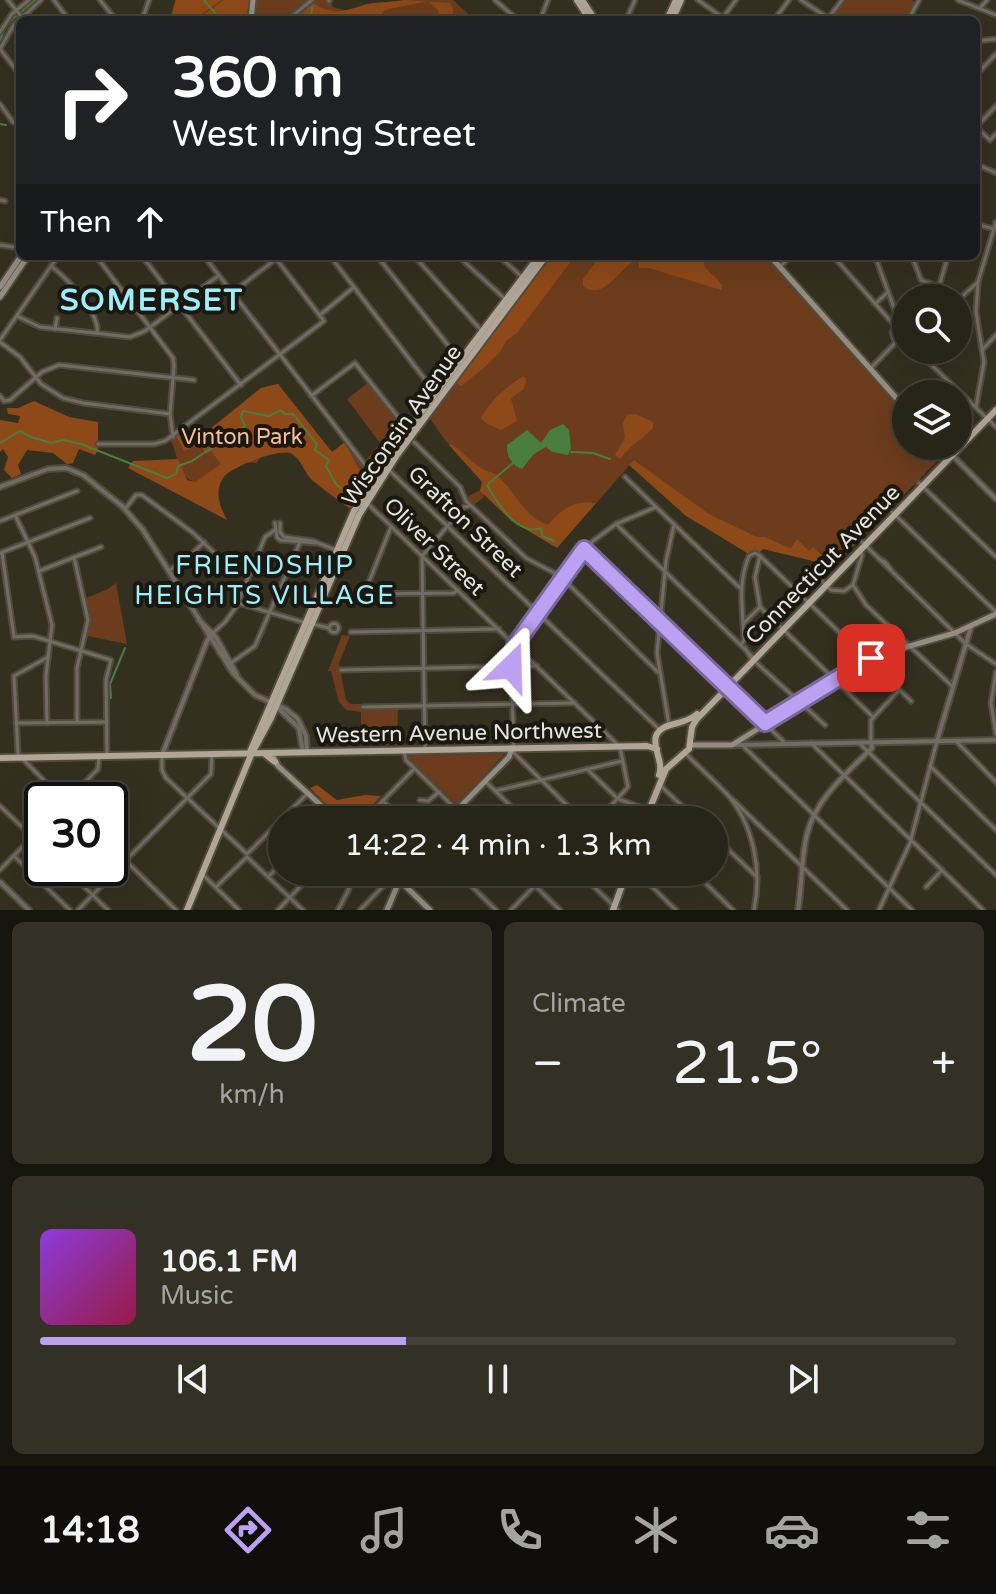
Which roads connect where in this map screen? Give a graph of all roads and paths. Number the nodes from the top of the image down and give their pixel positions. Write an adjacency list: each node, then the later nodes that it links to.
1 (8, 0): 12 (street)
2 (29, 0): 12 (street)
3 (41, 0): 15 (street)
4 (100, 0): 16 (street)
5 (312, 0): 17 (street)
6 (495, 0): 18 (street)
7 (698, 0): 19 (street)
8 (801, 0): 20 (street)
9 (958, 0): 11 (street)
10 (987, 0): 11 (street)
11 (980, 8): 13 (street)
12 (16, 11): 14 (street); 22 (street)
13 (996, 15)
14 (20, 16)
15 (24, 16)
16 (113, 16)
17 (292, 16)
18 (513, 16)
19 (719, 16)
20 (823, 16)
21 (16, 24): 23 (street)
22 (0, 32)
23 (0, 49): 25 (street)
24 (996, 54): 26 (street)
25 (16, 70)
26 (980, 71)
27 (0, 104): 29 (street)
28 (996, 106): 30 (street)
29 (16, 122)
30 (980, 123)
31 (980, 131): 32 (street)
32 (996, 134)
33 (982, 167): 34 (street); 35 (street)
34 (980, 169)
35 (996, 173)
36 (996, 222): 38 (street)
37 (980, 225): 38 (street)
38 (994, 229): 67 (street)
39 (0, 245): 40 (street)
40 (13, 247)
41 (18, 260): 71 (main road)
42 (25, 260): 77 (main road)
43 (55, 260): 63 (street)
44 (99, 260): 86 (street)
45 (145, 260): 81 (street)
46 (207, 260): 65 (street)
47 (271, 260): 75 (street)
48 (277, 260): 82 (street)
49 (333, 260): 72 (street)
50 (385, 260): 62 (street)
51 (418, 260): 89 (street)
52 (462, 260): 79 (street)
53 (504, 260): 66 (street)
54 (537, 260): 66 (main road, Wisconsin Avenue)
55 (542, 260): 66 (main road, Wisconsin Avenue)
56 (774, 260): 64 (main road)
57 (787, 260): 64 (street)
58 (836, 260): 80 (street)
59 (876, 260): 76 (street)
60 (914, 260): 68 (street)
61 (947, 260): 69 (street)
62 (382, 262): 95 (street)
63 (51, 266): 83 (street); 88 (street)
64 (780, 267): 97 (main road)
65 (219, 275): 75 (street); 81 (street)
66 (525, 279): 79 (main road, Wisconsin Avenue)
67 (978, 282): 70 (street); 74 (street)
68 (932, 284)
69 (938, 284)
70 (972, 286)
71 (0, 287)
72 (354, 287): 82 (street); 103 (street)
73 (972, 289): 74 (street)
74 (977, 290): 93 (street)
75 (233, 292): 94 (street)
76 (888, 292): 78 (street); 80 (street)
77 (0, 297)
78 (892, 301)
79 (508, 302): 89 (main road, Wisconsin Avenue)
80 (875, 304): 84 (street)
81 (180, 305): 86 (street); 101 (street)
82 (320, 315): 94 (street)
83 (17, 316): 87 (street); 91 (street)
84 (892, 316)
85 (57, 318): 87 (street)
86 (151, 327): 88 (street); 99 (street)
87 (55, 329): 88 (street)
88 (97, 333)
89 (484, 333): 95 (main road, Wisconsin Avenue)
90 (996, 335): 93 (street)
91 (0, 341): 98 (street)
92 (892, 345): 97 (street)
93 (983, 349): 106 (street)
94 (280, 355): 101 (street); 105 (street)
95 (462, 362): 103 (main road, Wisconsin Avenue)
96 (931, 364): 106 (street)
97 (870, 369): 102 (main road)
98 (35, 378): 99 (street); 104 (street); 108 (street)
99 (174, 378): 100 (street); 108 (street)
100 (194, 380)
101 (241, 385): 114 (street)
102 (892, 393)
103 (438, 395): 113 (main road, Wisconsin Avenue)
104 (0, 396)
105 (311, 396): 113 (street); 120 (street)
106 (976, 407): 109 (street)
107 (996, 407): 109 (main road, Connecticut Avenue)
108 (170, 414): 114 (street)
109 (986, 417): 110 (street); 111 (main road, Connecticut Avenue); 112 (main road, Connecticut Avenue)
110 (996, 427)
111 (972, 430)
112 (972, 431)
113 (411, 435): 118 (main road, Wisconsin Avenue); 120 (main road, Wisconsin Avenue); 124 (street)
114 (173, 437): 115 (street)
115 (98, 444)
116 (944, 460): 121 (main road, Connecticut Avenue)
117 (956, 460): 125 (street)
118 (387, 469): 120 (main road, Wisconsin Avenue); 137 (street, Grafton Street)
119 (625, 477): 129 (street)
120 (377, 480): 126 (main road, Wisconsin Avenue); 147 (main road, Wisconsin Avenue)
121 (921, 484): 131 (main road, Connecticut Avenue); 152 (street)
122 (0, 487): 130 (street)
123 (77, 491): 132 (street)
124 (465, 499): 127 (street); 128 (street)
125 (996, 499)
126 (366, 502): 139 (street, Oliver Street); 147 (main road, Wisconsin Avenue)
127 (471, 505): 128 (street); 158 (street)
128 (464, 507): 137 (street)
129 (656, 507): 136 (street); 138 (street)
130 (125, 509): 143 (street); 155 (street)
131 (893, 513): 144 (main road, Connecticut Avenue); 170 (street)
132 (15, 515): 134 (street); 142 (street)
133 (90, 518): 142 (street)
134 (0, 521)
135 (278, 523): 140 (street)
136 (616, 524): 146 (street); 156 (street)
137 (448, 525): 149 (street); 168 (street, Grafton Street)
138 (674, 525): 156 (street); 161 (street)
139 (391, 526): 149 (street, Oliver Street); 163 (street)
140 (277, 532): 141 (street); 157 (street)
141 (301, 541): 147 (street); 167 (street)
142 (28, 542): 148 (street); 154 (street)
143 (204, 542): 155 (street); 157 (street)
144 (863, 546): 159 (main road, Connecticut Avenue); 160 (street); 181 (street)
145 (101, 547): 151 (street)
146 (584, 549): 158 (street); 172 (street)
147 (338, 552): 173 (main road, Wisconsin Avenue)
148 (1, 553): 183 (street)
149 (422, 556): 162 (street, Oliver Street); 163 (street)
150 (760, 556): 161 (street); 164 (street); 166 (street)
151 (74, 557): 154 (street); 188 (street)
152 (996, 557)
153 (819, 563): 159 (street)
154 (39, 571): 183 (street)
155 (167, 571): 182 (street)
156 (665, 572): 172 (street); 187 (street)
157 (250, 574): 165 (street)
158 (562, 579): 168 (street); 198 (street)
159 (824, 585): 160 (street); 164 (main road, Connecticut Avenue)
160 (853, 585): 186 (street)
161 (740, 588): 169 (street)
162 (458, 590): 163 (street); 178 (street, Oliver Street)
163 (422, 594): 179 (street)
164 (808, 602): 177 (main road, Connecticut Avenue); 191 (street)
165 (238, 603): 167 (street); 182 (street)
166 (760, 607): 171 (street); 177 (street)
167 (269, 612): 173 (street); 192 (street)
168 (539, 613): 185 (street); 219 (street, Grafton Street)
169 (741, 613): 171 (street); 174 (street)
170 (996, 613): 175 (main road)
171 (749, 617): 174 (street)
172 (661, 622): 198 (street); 201 (street)
173 (308, 623): 176 (street); 208 (main road, Wisconsin Avenue)
174 (743, 624): 187 (street)
175 (971, 627): 181 (main road); 184 (street)
176 (329, 628)
177 (782, 628): 190 (main road, Connecticut Avenue); 200 (street)
178 (499, 629): 179 (street); 185 (street, Oliver Street)
179 (423, 631): 180 (street); 196 (street)
180 (351, 632)
181 (955, 633): 184 (street); 186 (main road)
182 (211, 635): 192 (street); 242 (street)
183 (51, 642): 188 (street); 189 (street)
184 (966, 644): 193 (street); 202 (street)
185 (515, 645): 194 (street, Oliver Street); 195 (street)
186 (910, 645): 191 (main road); 202 (street)
187 (743, 646): 190 (street)
188 (81, 651): 212 (street); 213 (street)
189 (48, 657): 214 (street); 215 (street)
190 (753, 657): 201 (main road, Connecticut Avenue); 204 (street)
191 (868, 660): 200 (main road); 203 (street)
192 (230, 664): 208 (street)
193 (996, 664)
194 (537, 666): 195 (street); 206 (street, Oliver Street)
195 (511, 667): 196 (street); 207 (street)
196 (423, 668): 197 (street); 209 (street)
197 (341, 670)
198 (658, 672): 217 (street)
199 (996, 672): 220 (street)
200 (835, 680): 204 (main road); 211 (street)
201 (727, 686): 216 (street); 217 (main road, Connecticut Avenue); 225 (main road, Connecticut Avenue)
202 (952, 686): 223 (street)
203 (899, 690): 205 (street); 211 (street)
204 (800, 701): 216 (main road); 218 (street)
205 (911, 701)
206 (575, 703): 207 (street); 233 (street, Oliver Street)
207 (512, 704): 209 (street); 234 (street)
208 (274, 705): 238 (main road, Wisconsin Avenue); 240 (street)
209 (424, 706): 210 (street); 235 (street)
210 (363, 707)
211 (873, 717): 227 (street)
212 (77, 722): 213 (street); 215 (street)
213 (107, 722): 244 (street)
214 (16, 723): 215 (street); 247 (street)
215 (47, 723)
216 (765, 723): 229 (street); 230 (main road)
217 (672, 724): 219 (main road); 225 (main road)
218 (825, 725)
219 (660, 730): 221 (main road)
220 (996, 734)
221 (656, 739): 232 (main road); 236 (main road)
222 (996, 740): 224 (street)
223 (937, 741): 224 (street); 227 (street); 249 (street)
224 (956, 741): 257 (street)
225 (690, 742): 230 (main road); 245 (main road)
226 (858, 742): 227 (street); 228 (street); 239 (street)
227 (871, 742): 239 (street)
228 (811, 743): 229 (street); 252 (street)
229 (786, 744): 231 (street)
230 (732, 745): 231 (street)
231 (742, 745): 280 (street)
232 (647, 746): 233 (main road, Western Avenue Northwest); 236 (main road, Western Avenue Northwest)
233 (620, 747): 234 (main road, Western Avenue Northwest); 248 (street)
234 (512, 748): 235 (main road, Western Avenue Northwest); 253 (street); 254 (main road)
235 (425, 750): 237 (main road, Western Avenue Northwest)
236 (658, 750): 245 (main road); 258 (main road)
237 (404, 751): 240 (main road, Western Avenue Northwest); 250 (street)
238 (252, 752): 241 (main road, Western Avenue Northwest); 243 (main road, Western Avenue Northwest); 282 (main road, Wisconsin Avenue)
239 (868, 752): 252 (street); 266 (street)
240 (305, 753): 243 (main road, Western Avenue Northwest)
241 (212, 754): 242 (main road, Western Avenue Northwest); 262 (street)
242 (162, 755): 244 (main road, Western Avenue Northwest); 262 (street)
243 (273, 755): 261 (main road)
244 (103, 756): 247 (main road, Western Avenue Northwest); 256 (street)
245 (682, 756): 258 (main road); 279 (street)
246 (0, 758): 247 (main road, Western Avenue Northwest)
247 (19, 758): 255 (street)
248 (622, 761): 251 (street); 263 (street)
249 (930, 766): 266 (street); 283 (street)
250 (414, 769): 260 (street); 265 (street)
251 (587, 769): 253 (street); 263 (street)
252 (844, 776): 280 (street); 284 (street)
253 (539, 779): 259 (street); 274 (street)
254 (485, 781): 259 (street); 272 (main road)
255 (45, 782)
256 (84, 782)
257 (996, 782)
258 (658, 783): 277 (main road); 278 (street)
259 (495, 791): 273 (street)
260 (439, 792): 264 (street); 271 (street)
261 (308, 793): 268 (main road); 287 (street)
262 (187, 798): 282 (street); 289 (street)
263 (618, 799): 275 (street); 276 (street)
264 (420, 800)
265 (383, 801): 269 (street); 270 (street)
266 (921, 803): 284 (street); 295 (street)
267 (0, 806): 281 (street)
268 (320, 806)
269 (378, 806)
270 (389, 806)
271 (453, 806)
272 (461, 806)
273 (511, 806)
274 (567, 806)
275 (611, 806)
276 (638, 806)
277 (650, 806)
278 (682, 806)
279 (741, 811): 291 (street); 297 (street)
280 (814, 815): 291 (street); 316 (street)
281 (24, 829)
282 (220, 830): 287 (street); 294 (main road, Wisconsin Avenue)
283 (996, 830)
284 (911, 840): 293 (street); 316 (street)
285 (24, 845): 288 (street)
286 (728, 849): 297 (street)
287 (247, 855): 296 (street); 314 (street)
288 (14, 856): 292 (street); 321 (street)
289 (128, 859)
290 (128, 863): 324 (street)
291 (803, 868): 339 (street); 340 (street)
292 (0, 870)
293 (942, 870): 315 (street); 343 (street)
294 (202, 874): 314 (street); 325 (main road, Wisconsin Avenue)
295 (996, 875)
296 (268, 877)
297 (757, 877): 338 (street)
298 (0, 882): 320 (street)
299 (83, 886): 317 (street)
300 (101, 886): 317 (street)
301 (277, 886): 318 (street)
302 (301, 886): 318 (street)
303 (350, 886): 329 (street)
304 (385, 886): 330 (street)
305 (394, 886): 331 (main road)
306 (408, 886): 332 (main road)
307 (471, 886): 333 (street)
308 (534, 886): 334 (street)
309 (536, 886): 335 (street)
310 (593, 886): 319 (street)
311 (622, 886): 319 (main road)
312 (651, 886): 336 (street)
313 (708, 886): 337 (street)
314 (216, 887): 326 (street)
315 (926, 887)
316 (889, 888): 341 (street); 342 (street)
317 (92, 895): 322 (street); 323 (street)
318 (290, 898): 327 (street); 328 (street)
319 (615, 909)
320 (29, 910)
321 (70, 910)
322 (78, 910)
323 (108, 910)
324 (176, 910)
325 (187, 910)
326 (239, 910)
327 (278, 910)
328 (303, 910)
329 (338, 910)
330 (360, 910)
331 (387, 910)
332 (430, 910)
333 (496, 910)
334 (511, 910)
335 (560, 910)
336 (676, 910)
337 (733, 910)
338 (754, 910)
339 (798, 910)
340 (847, 910)
341 (879, 910)
342 (912, 910)
343 (983, 910)

